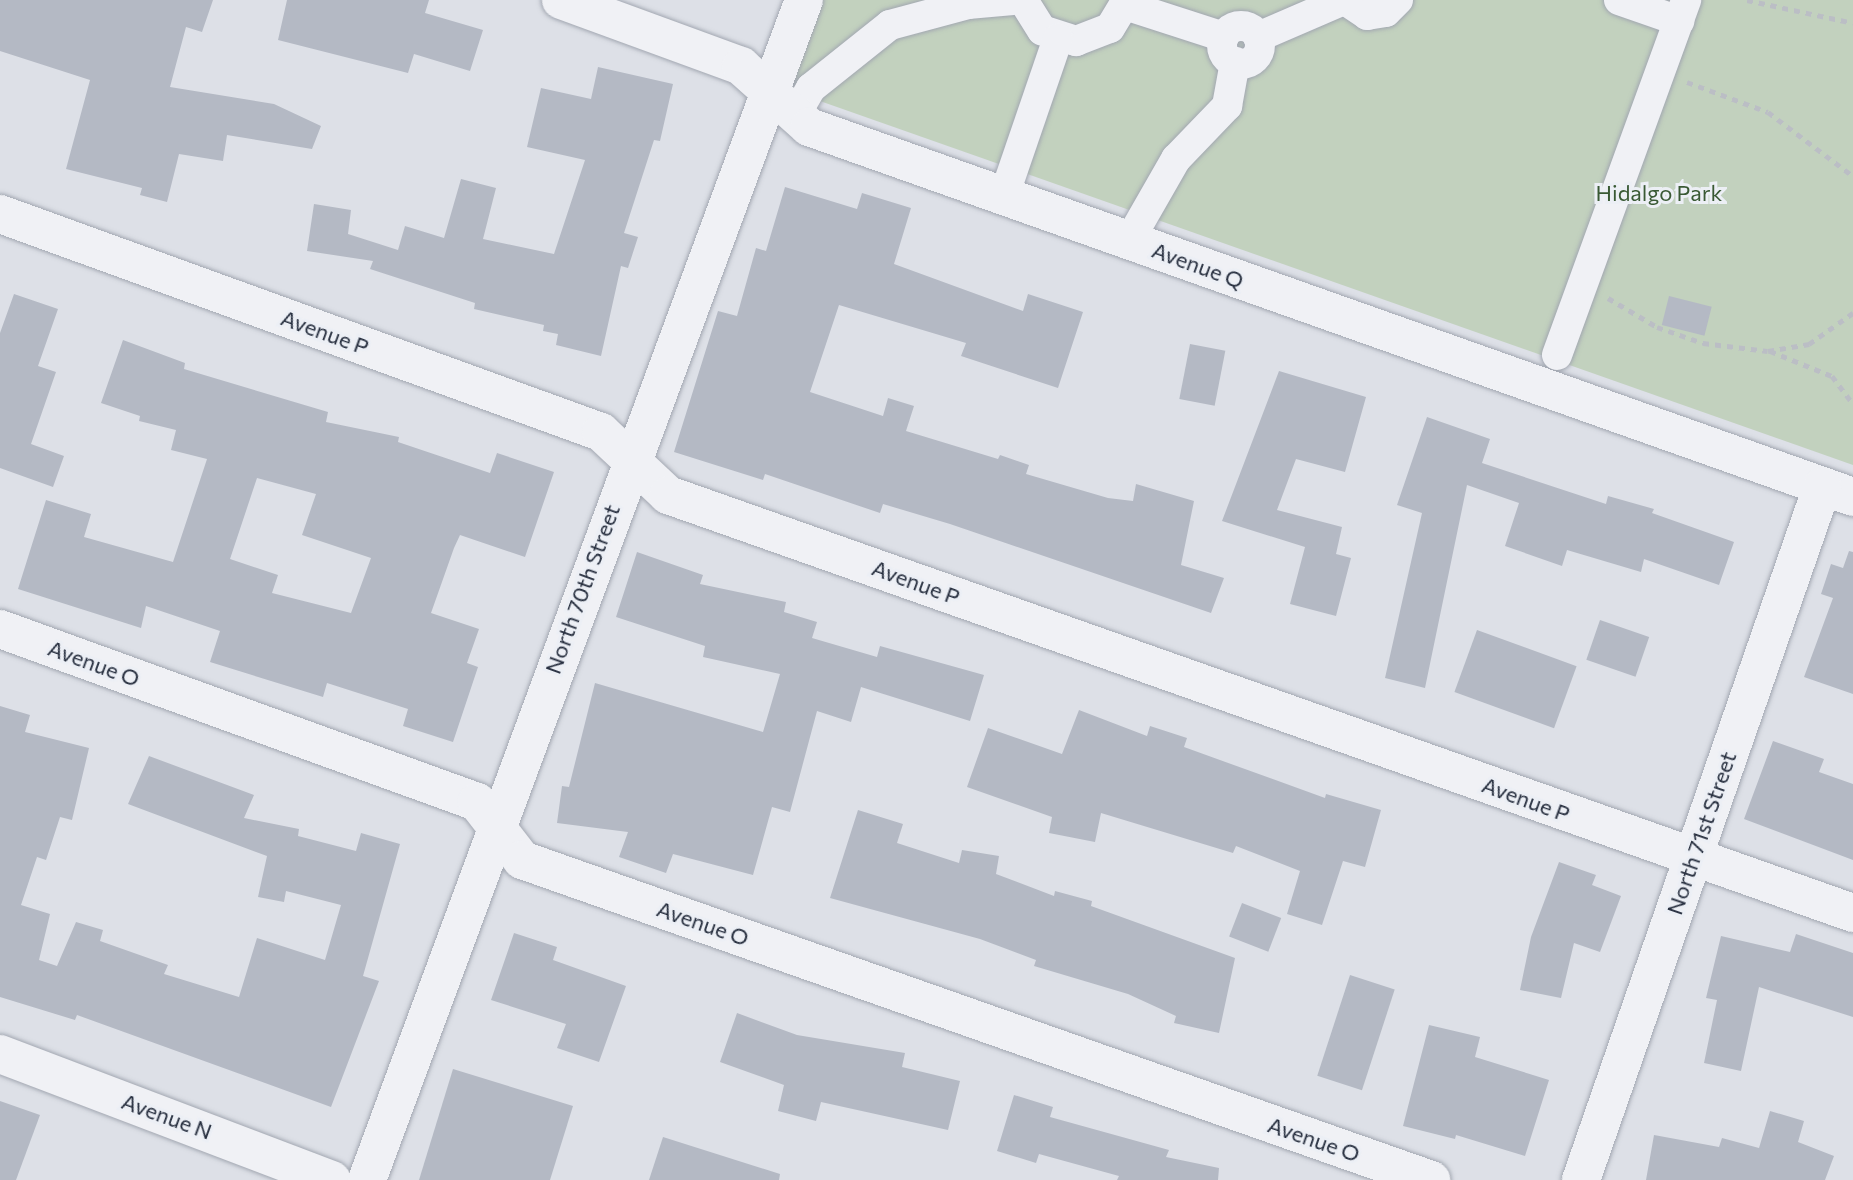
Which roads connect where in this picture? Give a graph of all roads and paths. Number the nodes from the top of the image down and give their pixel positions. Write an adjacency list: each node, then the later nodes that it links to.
1 (561, 0): 15 (street, Avenue Q)
2 (804, 0): 15 (street, North 70th Street)
3 (1013, 0): 15 (street)
4 (1023, 0): 12 (street)
5 (1345, 0): 6 (street); 13 (street)
6 (1398, 0)
7 (1619, 0): 10 (street)
8 (1747, 0): 11 (path)
9 (1126, 3): 12 (street); 13 (street)
10 (1682, 11): 14 (street)
11 (1853, 23)
12 (1058, 38): 17 (street)
13 (1229, 50): 19 (street)
14 (1660, 72): 16 (path); 20 (street)
15 (783, 102): 17 (street, Avenue Q); 25 (street, North 70th Street)
16 (1852, 176)
17 (1004, 196): 19 (street, Avenue Q)
18 (0, 214): 25 (street, Avenue P)
19 (1129, 241): 26 (street, Avenue Q)
20 (1583, 283): 22 (path); 23 (street)
21 (1853, 313): 22 (path)
22 (1768, 351): 24 (path)
23 (1557, 355)
24 (1853, 404)
25 (629, 460): 28 (street, North 70th Street); 29 (street, Avenue P)
26 (1838, 492): 29 (street, North 71st Street)
27 (0, 629): 28 (street, Avenue O)
28 (495, 827): 33 (street, North 70th Street); 34 (street, Avenue O)
29 (1692, 858): 30 (street, Avenue P); 35 (street, North 71st Street)
30 (1853, 913)
31 (0, 1054): 32 (street, Avenue N)
32 (332, 1180)
33 (367, 1180)
34 (1431, 1180)
35 (1581, 1180)

